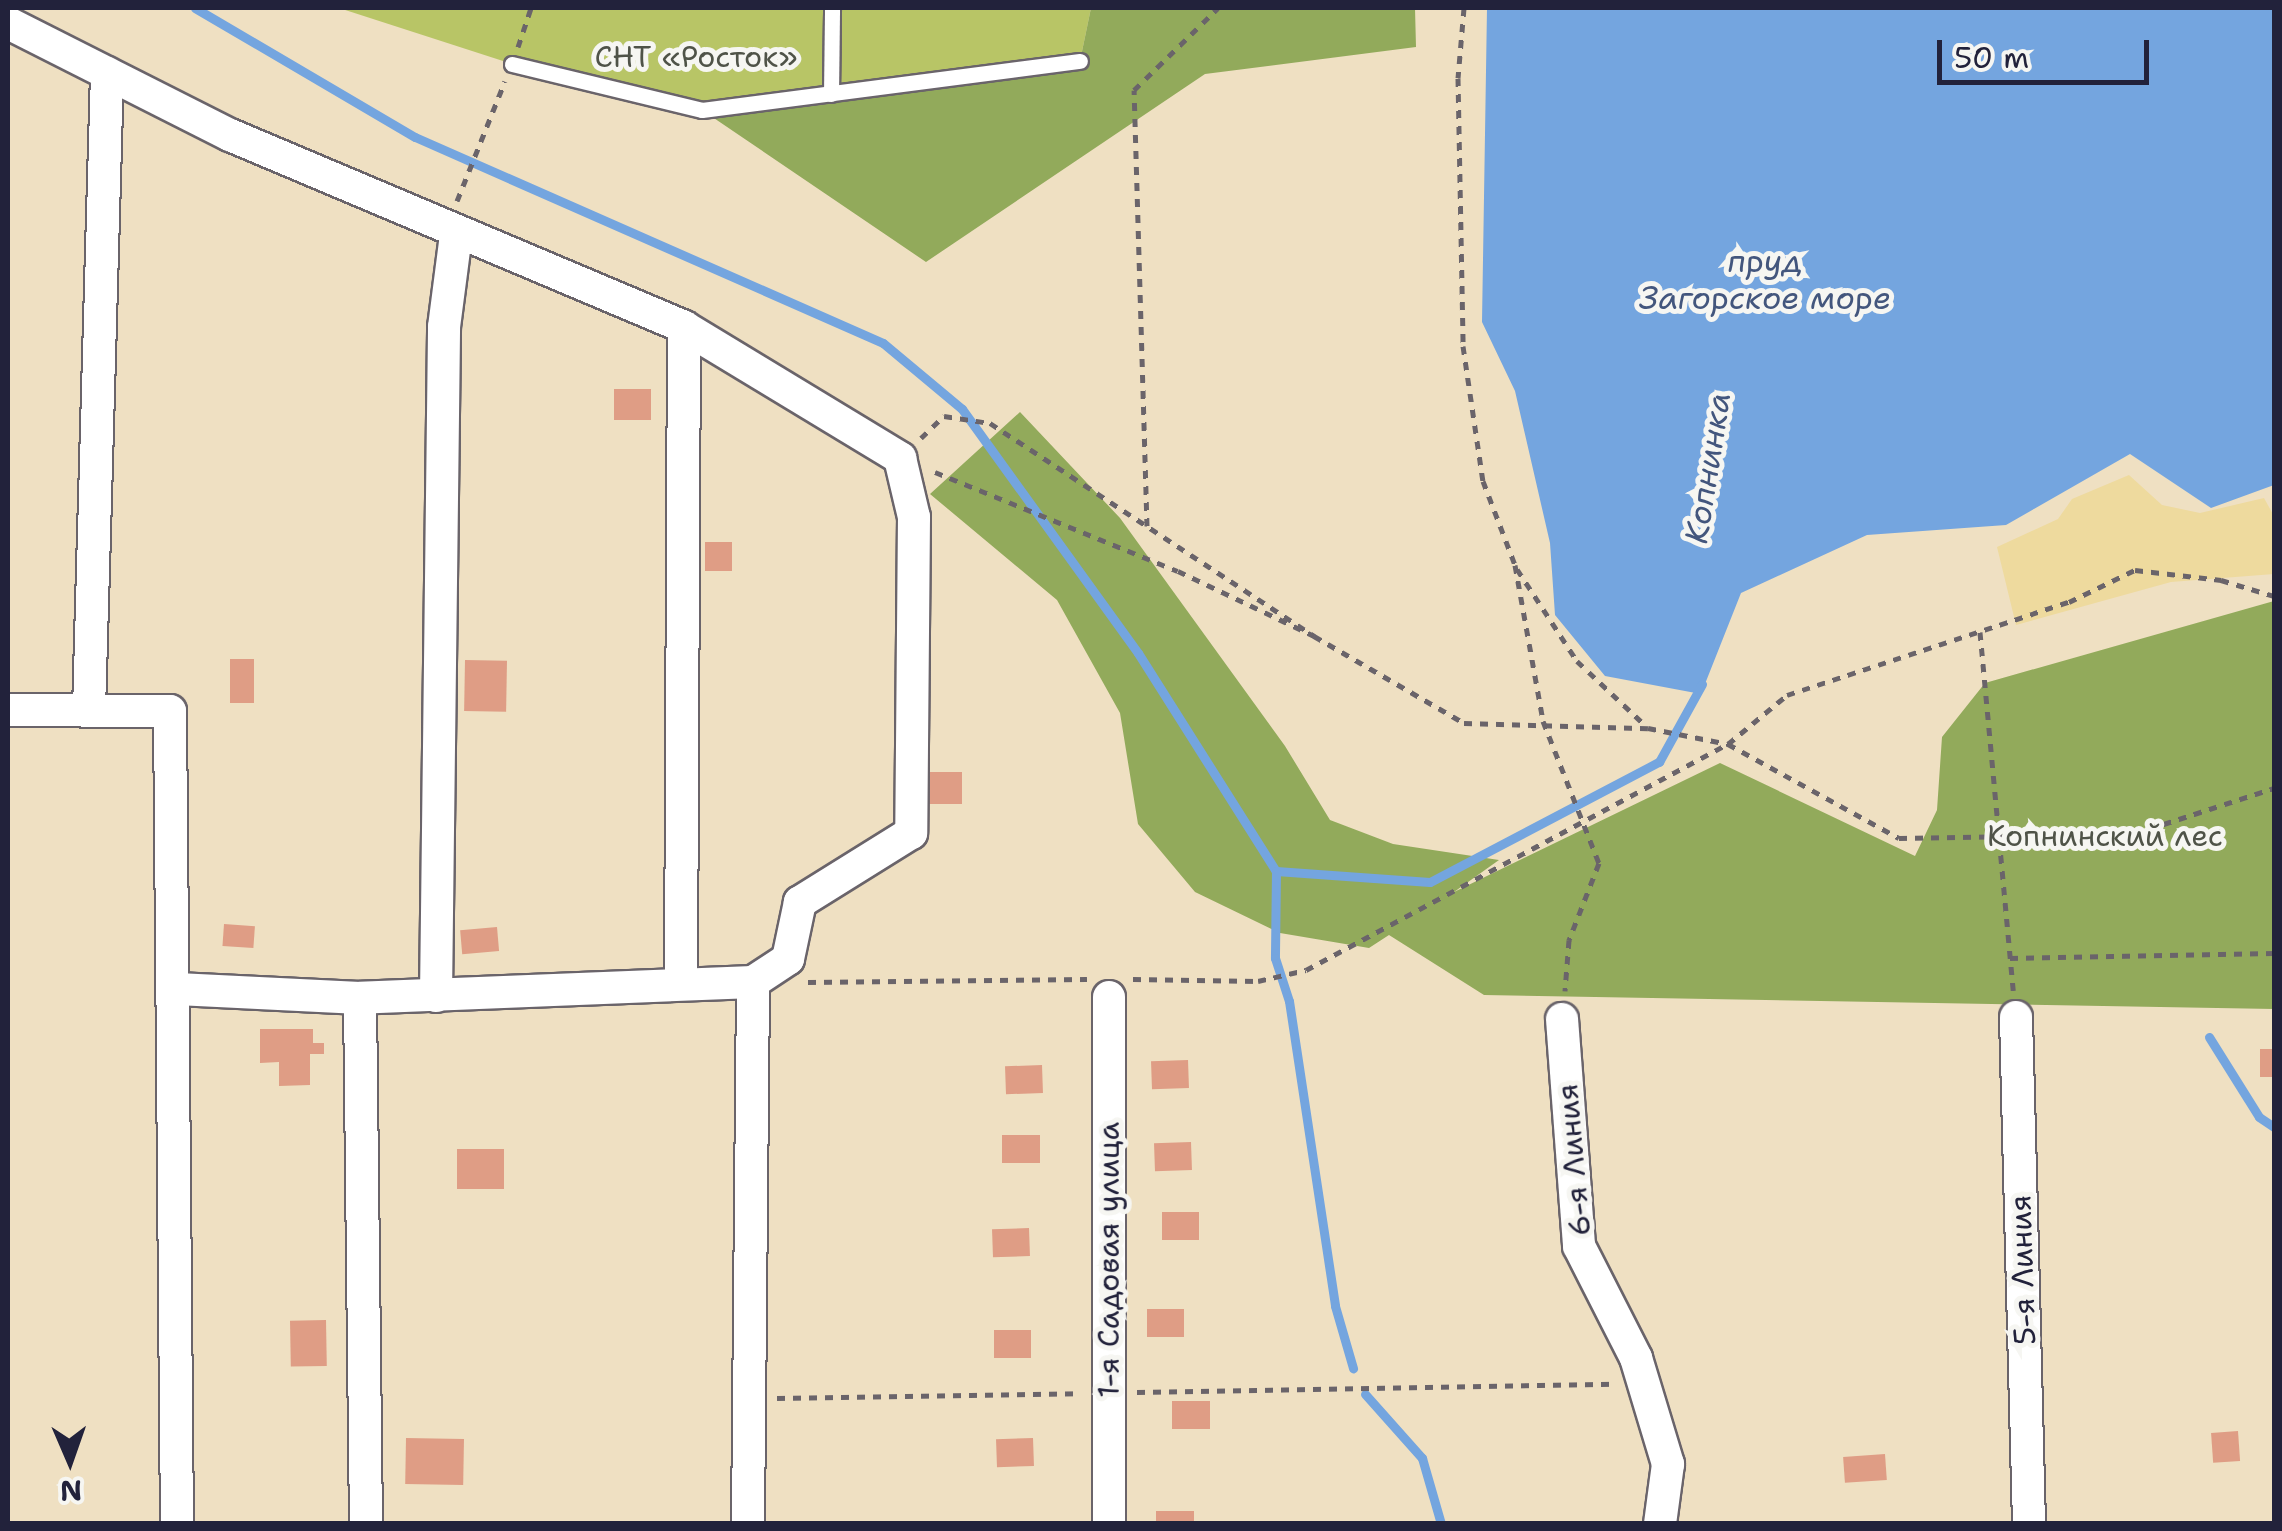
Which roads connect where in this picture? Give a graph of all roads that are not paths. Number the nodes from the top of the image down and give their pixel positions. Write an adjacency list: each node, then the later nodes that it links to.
1 (832, 8): 6 (lane)
2 (8, 23): 5 (street)
3 (1080, 61): 6 (lane)
4 (512, 64): 6 (lane)
5 (107, 73): 7 (street); 10 (street)
6 (831, 94)
7 (456, 235): 8 (street); 15 (street)
8 (684, 326): 11 (street); 12 (street)
9 (8, 710): 10 (street)
10 (89, 710): 14 (street)
11 (753, 982): 12 (street); 21 (street)
12 (682, 984): 15 (street)
13 (1109, 985): 22 (street, 1-я Садовая улица)
14 (177, 989): 16 (street); 19 (street)
15 (436, 996): 16 (street)
16 (360, 998): 20 (street)
17 (2016, 1018): 24 (street, 5-я Линия)
18 (1562, 1019): 23 (street, 6-я Линия)
19 (178, 1524)
20 (366, 1524)
21 (748, 1524)
22 (1109, 1524)
23 (1660, 1524)
24 (2029, 1524)

